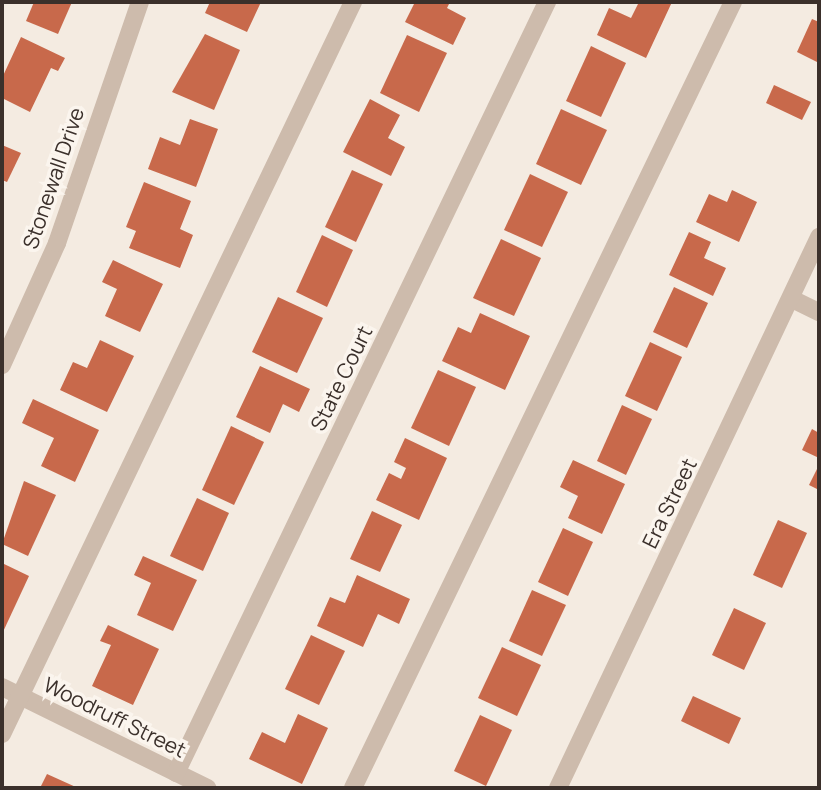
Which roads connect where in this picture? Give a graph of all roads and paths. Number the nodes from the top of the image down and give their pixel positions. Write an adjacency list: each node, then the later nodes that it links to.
1 (140, 2): 8 (street, Stonewall Drive)
2 (353, 2): 10 (street)
3 (547, 2): 12 (street, State Court)
4 (733, 2): 14 (street)
5 (819, 237): 6 (street, Era Street)
6 (792, 299): 7 (street); 15 (street, Era Street)
7 (819, 312)
8 (2, 365)
9 (2, 687): 10 (street, Woodruff Street)
10 (20, 696): 11 (street); 12 (street, Woodruff Street)
11 (2, 734)
12 (176, 773): 13 (street, Woodruff Street)
13 (207, 788)
14 (353, 788)
15 (558, 788)

